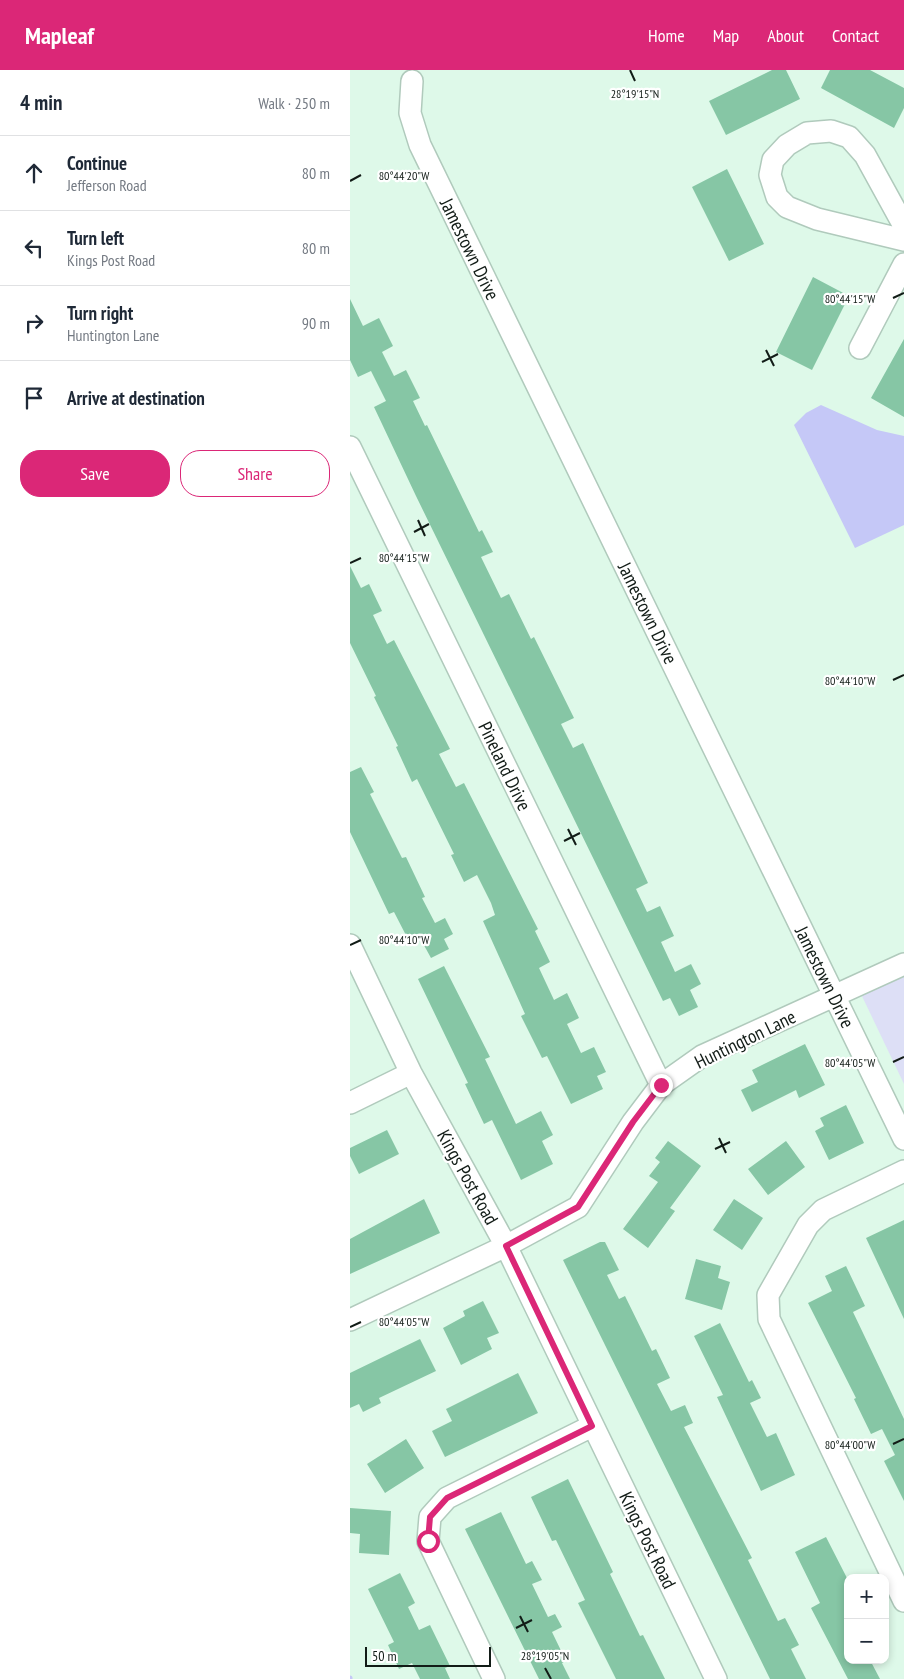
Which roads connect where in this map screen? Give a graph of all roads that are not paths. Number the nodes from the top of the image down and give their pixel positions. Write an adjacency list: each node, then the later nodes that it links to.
1 (412, 81): 9 (street, Jamestown Drive)
2 (904, 226): 3 (street)
3 (904, 240)
4 (904, 264): 5 (street)
5 (860, 348)
6 (350, 447): 11 (street, Pineland Drive)
7 (350, 945): 10 (street, Kings Post Road)
8 (904, 964): 9 (street, Huntington Lane)
9 (835, 996): 11 (street, Huntington Lane); 13 (street, Jamestown Drive)
10 (411, 1073): 12 (street); 15 (street, Kings Post Road)
11 (661, 1085): 15 (street, Huntington Lane)
12 (350, 1103)
13 (904, 1139)
14 (904, 1170): 18 (street)
15 (506, 1246): 16 (street, Huntington Lane); 17 (street, Kings Post Road)
16 (350, 1320)
17 (592, 1426): 19 (street); 20 (street, Kings Post Road)
18 (904, 1602)
19 (494, 1679)
20 (716, 1679)

